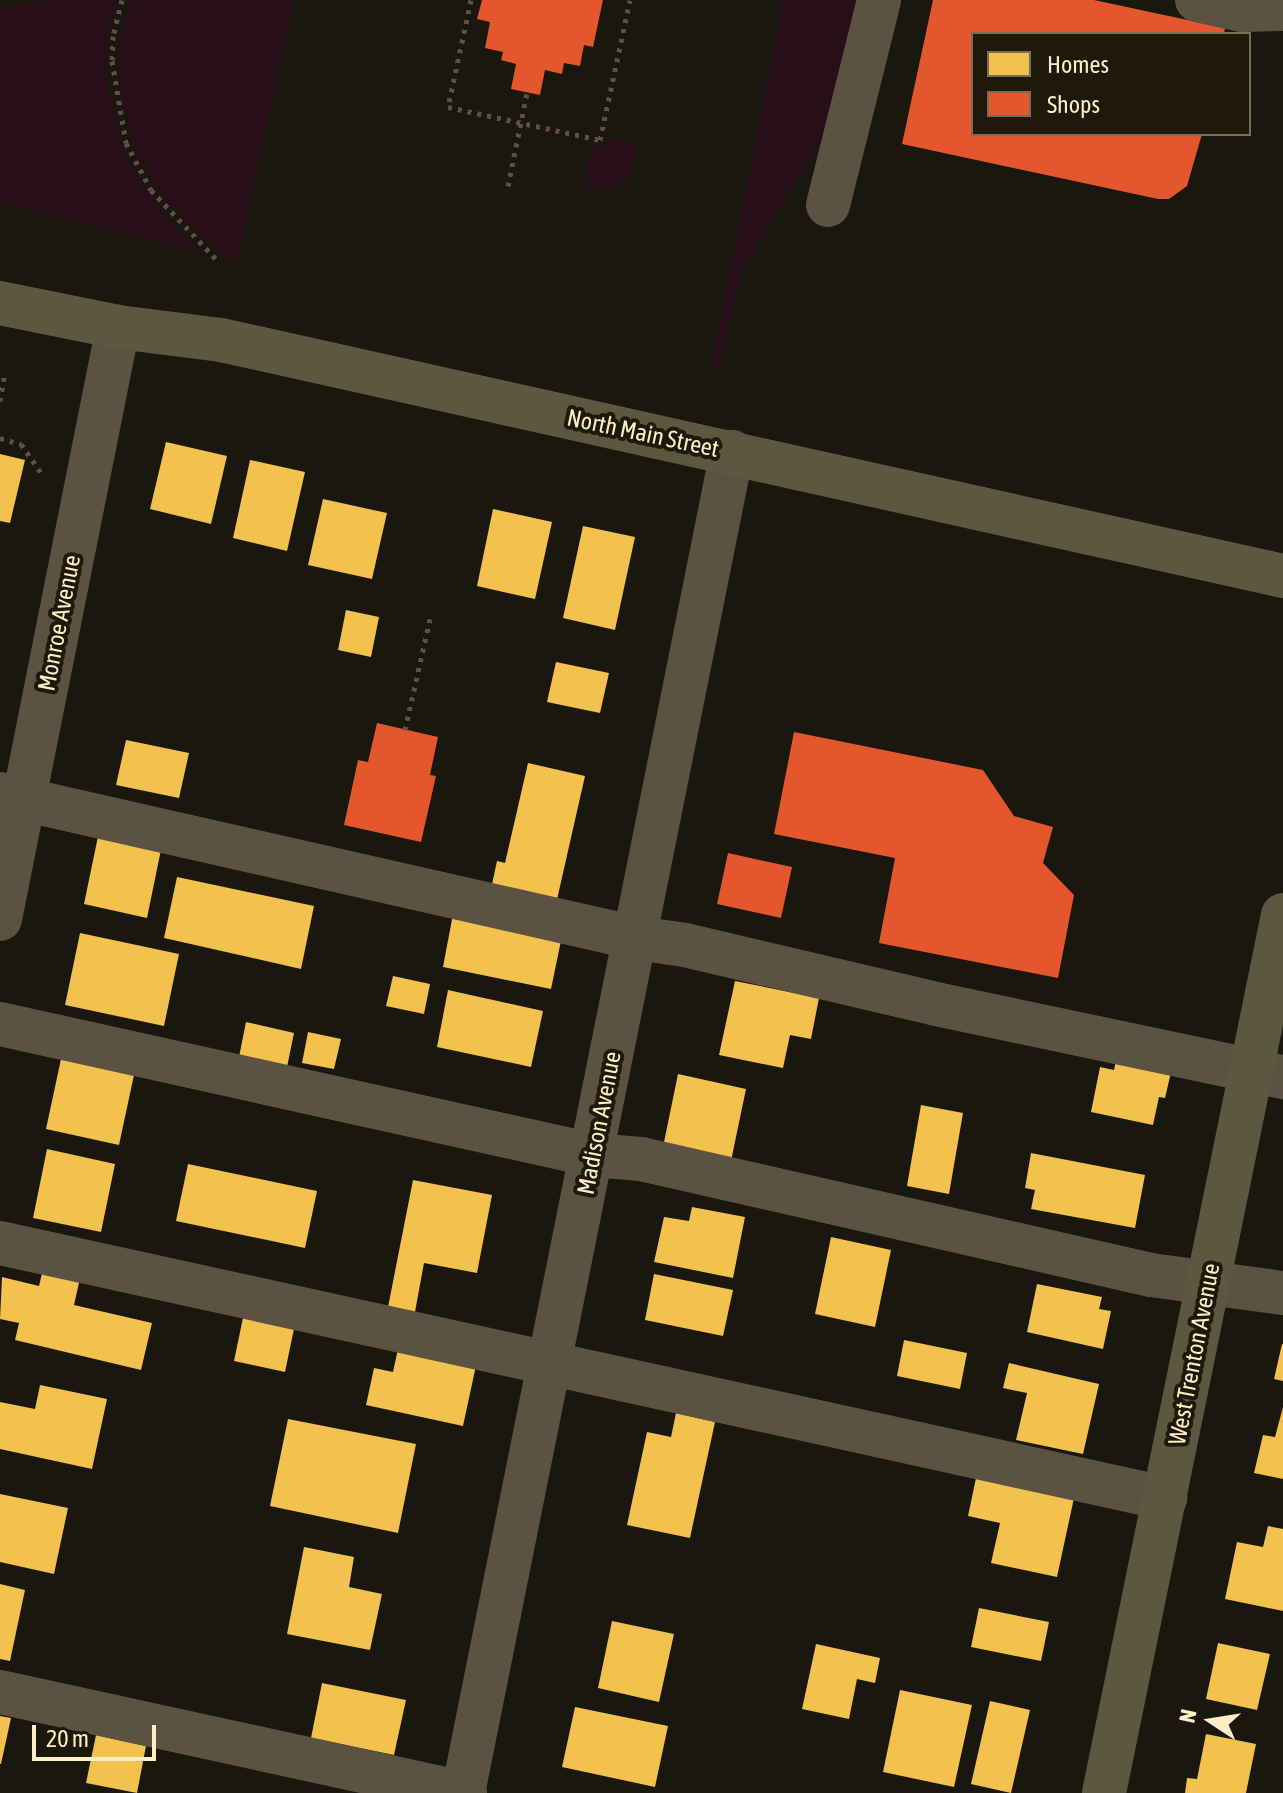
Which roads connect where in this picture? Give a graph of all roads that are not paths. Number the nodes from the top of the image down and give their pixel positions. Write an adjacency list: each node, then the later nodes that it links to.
1 (879, 0): 4 (street)
2 (1197, 0): 3 (street)
3 (1283, 9)
4 (828, 205)
5 (0, 303): 6 (main road, North Main Street)
6 (118, 327): 7 (main road, North Main Street); 9 (street, Monroe Avenue)
7 (732, 452): 8 (main road, North Main Street); 12 (street, Madison Avenue)
8 (1283, 576)
9 (12, 797): 11 (street, Monroe Avenue); 12 (street)
10 (1283, 915): 14 (main road, West Trenton Avenue)
11 (0, 919)
12 (636, 938): 14 (street); 15 (street, Madison Avenue)
13 (0, 1024): 15 (street)
14 (1267, 1075): 17 (main road, West Trenton Avenue)
15 (593, 1155): 17 (street); 19 (street, Madison Avenue)
16 (0, 1243): 19 (street)
17 (1209, 1282): 18 (street); 20 (main road, West Trenton Avenue)
18 (1283, 1293)
19 (550, 1362): 20 (street); 22 (street, Madison Avenue)
20 (1165, 1498): 23 (main road, West Trenton Avenue)
21 (0, 1692): 22 (street)
22 (464, 1793)
23 (1104, 1793)

